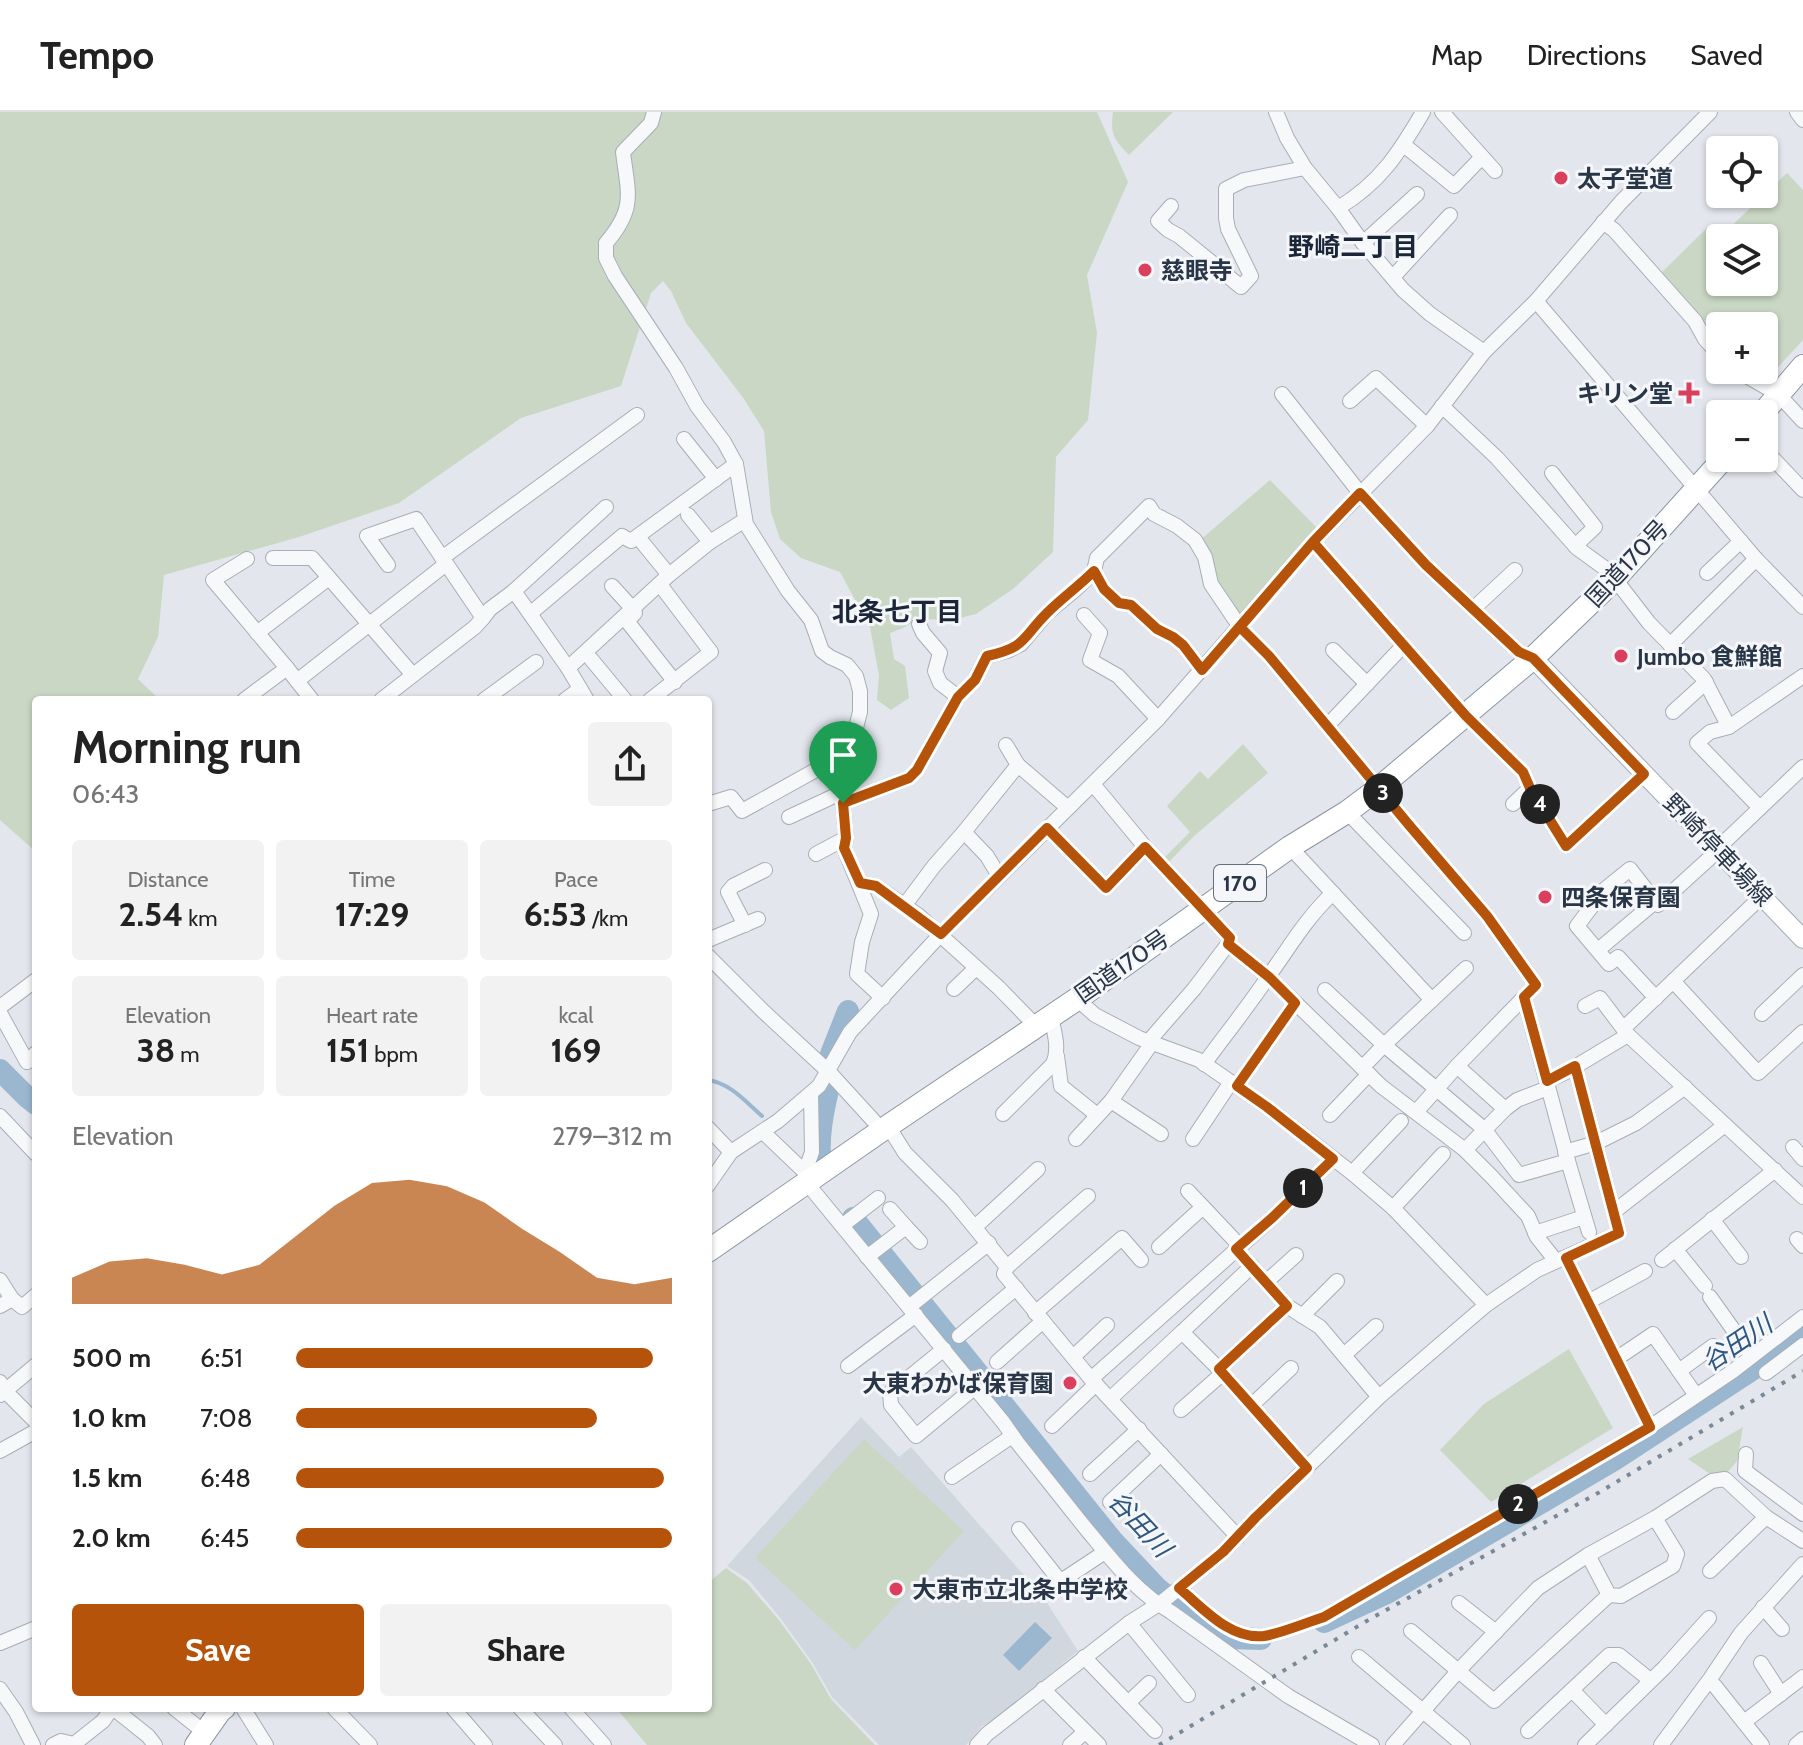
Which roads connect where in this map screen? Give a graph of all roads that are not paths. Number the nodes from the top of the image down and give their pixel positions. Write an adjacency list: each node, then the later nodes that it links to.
1 (654, 112): 33 (street)
2 (1276, 112): 10 (street)
3 (1423, 112): 8 (street)
4 (1442, 112): 9 (street)
5 (1797, 112): 7 (street)
6 (1705, 114): 16 (street)
7 (1803, 120)
8 (1404, 145): 9 (street); 14 (street)
9 (1482, 157): 11 (street)
10 (1305, 168): 13 (street); 14 (street)
11 (1495, 171)
12 (1417, 194): 17 (street)
13 (1171, 206)
14 (1338, 208): 17 (street)
15 (1450, 215): 18 (street)
16 (1603, 222): 19 (street); 20 (street)
17 (1363, 243): 18 (street)
18 (1393, 277): 21 (street)
19 (1536, 301): 21 (street); 38 (street)
20 (1706, 340)
21 (1484, 352): 28 (street)
22 (1803, 366): 25 (highway)
23 (1760, 384): 25 (street)
24 (1282, 394): 40 (street)
25 (1778, 394): 26 (highway); 30 (street)
26 (1773, 400)
27 (1350, 401): 31 (street)
28 (1442, 406): 31 (street); 48 (street)
29 (637, 415): 52 (street)
30 (1803, 421)
31 (1427, 426): 40 (street)
32 (684, 439): 37 (street)
33 (736, 464): 37 (street); 43 (street)
34 (1778, 464): 39 (street)
35 (1711, 472): 38 (highway, 国道170号 / 170)
36 (1552, 473): 48 (street)
37 (716, 479): 65 (street)
38 (1696, 488): 44 (street); 58 (highway, 国道170号 / 170)
39 (1803, 490)
40 (1360, 493): 47 (street); 64 (street)
41 (606, 507): 61 (street)
42 (688, 515): 46 (street)
43 (740, 523): 46 (street); 59 (street); 102 (street)
44 (1741, 541): 51 (street); 56 (street)
45 (642, 542): 59 (street)
46 (710, 542): 59 (street)
47 (1313, 542): 70 (street); 73 (street)
48 (1575, 546): 58 (street)
49 (273, 558): 57 (street)
50 (247, 559): 71 (street)
51 (1756, 559): 62 (street); 72 (street)
52 (444, 561): 53 (street); 67 (street); 69 (street)
53 (388, 565)
54 (1515, 570): 64 (street)
55 (1094, 571): 70 (street); 80 (street); 95 (street)
56 (1707, 573)
57 (329, 578): 69 (street); 71 (street)
58 (1616, 578): 72 (street); 75 (highway, 国道170号 / 170)
59 (665, 580): 63 (street); 85 (street); 85 (street)
60 (612, 586): 63 (street)
61 (514, 591): 65 (street); 67 (street)
62 (1803, 607)
63 (632, 608): 79 (street)
64 (1473, 609): 75 (street)
65 (531, 613): 79 (street)
66 (1084, 615): 98 (street)
67 (483, 618): 81 (street)
68 (919, 624): 95 (street)
69 (369, 625): 81 (street); 83 (street)
70 (1240, 627): 80 (street); 99 (street)
71 (257, 633): 78 (street)
72 (1670, 645): 84 (street)
73 (1403, 646): 86 (street); 97 (street)
74 (1333, 650): 86 (street)
75 (1533, 658): 97 (highway, 国道170号 / 170); 105 (main road, 野崎停車場線)
76 (591, 659): 92 (street)
77 (536, 662): 91 (street)
78 (287, 668): 83 (street); 88 (street)
79 (568, 668): 87 (street)
80 (1202, 670): 98 (street)
81 (413, 675): 90 (street)
82 (1803, 676): 100 (street)
83 (297, 681): 89 (street)
84 (1706, 682): 96 (street); 100 (street)
85 (672, 684): 93 (street); 94 (street)
86 (1367, 684): 99 (street)
87 (583, 694)
88 (249, 696)
89 (309, 696)
90 (386, 696)
91 (489, 696)
92 (622, 696)
93 (656, 696)
94 (676, 696)
95 (958, 697): 109 (street)
96 (1673, 712)
97 (1466, 716): 107 (highway, 国道170号 / 170); 108 (street)
98 (1158, 719): 106 (street)
99 (1327, 726): 107 (street)
100 (1729, 727): 113 (street)
101 (1006, 745): 103 (street)
102 (850, 751): 109 (street); 110 (street)
103 (1018, 765): 112 (street); 117 (street)
104 (1803, 767): 113 (street)
105 (1644, 774): 108 (street); 121 (main road, 野崎停車場線)
106 (1093, 784): 112 (street); 119 (street)
107 (1379, 788): 114 (highway, 国道170号 / 170); 146 (street)
108 (1530, 788): 111 (street)
109 (845, 797): 115 (street); 118 (street)
110 (712, 803)
111 (1513, 804)
112 (1068, 808): 116 (street)
113 (1760, 808): 121 (street)
114 (1347, 812): 120 (highway, 国道170号 / 170); 131 (street)
115 (789, 817)
116 (1047, 828): 119 (street); 124 (street)
117 (964, 832): 124 (street); 129 (street)
118 (846, 838): 122 (street); 125 (street)
119 (1145, 847): 130 (street)
120 (1290, 847): 126 (street); 130 (highway, 国道170号 / 170)
121 (1717, 849): 127 (main road, 野崎停車場線); 128 (street)
122 (816, 854)
123 (765, 870): 133 (street)
124 (999, 876): 132 (street)
125 (860, 883): 129 (street); 147 (street)
126 (1333, 893): 141 (street); 150 (street)
127 (1762, 896): 134 (main road, 野崎停車場線); 142 (street)
128 (1655, 902): 136 (street); 136 (street)
129 (904, 906): 132 (street)
130 (1203, 910): 135 (street); 149 (highway, 国道170号 / 170)
131 (1464, 933)
132 (941, 934): 138 (street); 147 (street)
133 (712, 938)
134 (1803, 939)
135 (1228, 944): 141 (street); 159 (street)
136 (1598, 950): 148 (street)
137 (712, 960): 167 (street)
138 (976, 968): 144 (street); 156 (street)
139 (1466, 968): 150 (street)
140 (1803, 975): 155 (street)
141 (1269, 977): 151 (street); 163 (street)
142 (1673, 981): 148 (street); 158 (street)
143 (32, 983): 153 (street)
144 (954, 989)
145 (1325, 990): 160 (street)
146 (1524, 997): 164 (street); 169 (street)
147 (883, 998): 167 (street)
148 (1656, 998): 157 (street)
149 (1077, 999): 156 (highway, 国道170号 / 170); 159 (street)
150 (1432, 1000): 160 (street)
151 (1295, 1003): 166 (street); 168 (street)
152 (1585, 1006): 157 (street)
153 (0, 1007)
154 (0, 1013): 162 (street)
155 (1762, 1014)
156 (1044, 1021): 161 (street); 182 (highway, 国道170号 / 170)
157 (1626, 1032): 165 (street); 170 (street)
158 (1803, 1032)
159 (1150, 1042): 163 (street); 173 (street)
160 (1384, 1045): 166 (street); 171 (street)
161 (1057, 1056): 176 (street); 177 (street)
162 (32, 1057)
163 (1204, 1064): 168 (street)
164 (1457, 1066): 171 (street); 174 (street)
165 (1575, 1066): 169 (street); 189 (street)
166 (1366, 1071): 175 (street); 178 (street)
167 (829, 1072): 172 (street); 182 (street)
168 (1234, 1084): 188 (street); 196 (street)
169 (1547, 1085): 174 (street); 195 (street)
170 (1685, 1087): 181 (street); 189 (street)
171 (1437, 1090): 175 (street); 183 (street)
172 (811, 1093): 185 (street); 201 (street)
173 (1111, 1101): 177 (street); 186 (street)
174 (1505, 1109): 183 (street)
175 (1416, 1112): 192 (street)
176 (1003, 1114)
177 (1097, 1115): 187 (street)
178 (1330, 1115)
179 (0, 1116): 191 (street)
180 (1401, 1121): 200 (street)
181 (1725, 1125): 199 (street); 210 (street)
182 (885, 1128): 201 (highway, 国道170号 / 170); 215 (street)
183 (1484, 1129): 192 (street); 195 (street)
184 (712, 1132): 193 (street)
185 (763, 1132): 193 (street); 201 (street)
186 (1161, 1134)
187 (1076, 1139)
188 (1193, 1139)
189 (1596, 1143): 195 (street); 210 (street)
190 (1793, 1147): 197 (street)
191 (32, 1150)
192 (1465, 1150): 217 (street)
193 (731, 1152): 202 (street)
194 (1443, 1154): 208 (street)
195 (1567, 1156): 211 (street)
196 (1333, 1159): 200 (street); 221 (street)
197 (1803, 1159)
198 (1038, 1169): 215 (street)
199 (1775, 1170): 204 (street); 212 (street)
200 (1352, 1173): 208 (street)
201 (808, 1178): 213 (street); 222 (highway, 国道170号 / 170)
202 (712, 1179)
203 (1188, 1191): 207 (street)
204 (1801, 1192)
205 (1088, 1196): 231 (street)
206 (878, 1198): 213 (street)
207 (1203, 1207): 220 (street); 221 (street)
208 (1393, 1208): 241 (street)
209 (890, 1209): 214 (street)
210 (1615, 1211): 227 (street)
211 (1584, 1217): 216 (street); 217 (street)
212 (1712, 1219): 223 (street); 226 (street)
213 (843, 1225): 224 (street)
214 (906, 1227): 218 (street); 224 (street)
215 (975, 1227): 219 (street)
216 (1589, 1232)
217 (1535, 1233): 227 (street)
218 (920, 1242)
219 (989, 1243): 231 (street); 240 (street)
220 (1159, 1247)
221 (1238, 1247): 230 (street); 264 (street)
222 (712, 1248)
223 (1675, 1249): 229 (street); 254 (street)
224 (873, 1253): 240 (street)
225 (1296, 1255): 235 (street)
226 (1741, 1257)
227 (1561, 1259): 239 (street); 241 (street)
228 (1141, 1260): 244 (street)
229 (1662, 1260)
230 (1252, 1266): 235 (street); 248 (street)
231 (1007, 1267): 236 (street)
232 (1645, 1271): 239 (street)
233 (0, 1280): 238 (street)
234 (1337, 1281): 243 (street)
235 (1266, 1282): 242 (street)
236 (1016, 1288): 244 (street); 249 (street)
237 (32, 1298): 238 (street)
238 (6, 1302)
239 (1588, 1302): 256 (street)
240 (915, 1305): 252 (street); 258 (street)
241 (1486, 1305): 268 (street)
242 (1287, 1306): 243 (street); 261 (street)
243 (1302, 1316): 253 (street)
244 (1039, 1317): 255 (street); 257 (street)
245 (1803, 1317): 254 (street)
246 (1107, 1325): 255 (street)
247 (1376, 1326): 253 (street)
248 (1182, 1332): 261 (street); 269 (street)
249 (959, 1336)
250 (1803, 1345): 263 (street)
251 (1713, 1346): 262 (street)
252 (944, 1349): 265 (street); 265 (street)
253 (1344, 1355): 268 (street)
254 (1752, 1356): 274 (street)
255 (1073, 1357): 264 (street)
256 (1616, 1359): 262 (street); 274 (street)
257 (997, 1362)
258 (848, 1366)
259 (32, 1368): 266 (street)
260 (1291, 1368): 270 (street)
261 (1221, 1371): 270 (street); 271 (street)
262 (1679, 1371): 267 (street)
263 (1766, 1373)
264 (1093, 1382): 269 (street); 273 (street)
265 (974, 1388): 277 (street)
266 (2, 1390): 272 (street)
267 (1693, 1391)
268 (1379, 1397): 281 (street)
269 (1111, 1398): 275 (street)
270 (1252, 1405): 281 (street)
271 (1181, 1410)
272 (32, 1418)
273 (1052, 1426)
274 (1650, 1427): 297 (street)
275 (1139, 1429): 279 (street); 282 (street)
276 (32, 1433): 278 (street)
277 (1012, 1436): 283 (street); 292 (street)
278 (0, 1451)
279 (1161, 1454): 284 (street); 290 (street)
280 (1746, 1454): 285 (street)
281 (1307, 1468): 290 (street)
282 (1090, 1474)
283 (952, 1477)
284 (1110, 1502)
285 (1799, 1511): 288 (street)
286 (1766, 1517): 287 (street); 288 (street); 295 (street)
287 (1655, 1518): 293 (street); 296 (street)
288 (1782, 1526): 291 (street)
289 (1019, 1529): 292 (street)
290 (1238, 1537): 297 (street)
291 (1803, 1541)
292 (1105, 1552): 297 (street)
293 (1588, 1555): 296 (street); 305 (street)
294 (1803, 1564): 299 (street)
295 (1710, 1571)
296 (1609, 1595): 310 (street)
297 (1167, 1597): 301 (street); 349 (street)
298 (1459, 1603): 305 (street)
299 (1763, 1607): 302 (street); 353 (street)
300 (1709, 1618): 312 (street)
301 (1129, 1623): 307 (street); 319 (street)
302 (1782, 1629)
303 (32, 1630): 306 (street)
304 (1411, 1631): 310 (street)
305 (1496, 1632): 310 (street)
306 (0, 1643)
307 (1084, 1657): 316 (street); 320 (street)
308 (1359, 1657): 321 (street)
309 (1761, 1663): 318 (street)
310 (1459, 1670): 321 (street)
311 (1803, 1677): 318 (street)
312 (1650, 1680): 317 (street); 332 (street)
313 (1149, 1683): 320 (street)
314 (1715, 1686): 331 (street)
315 (0, 1689): 339 (street)
316 (1043, 1689): 335 (street); 338 (street)
317 (1573, 1691): 332 (street); 334 (street)
318 (1781, 1694): 331 (street)
319 (1188, 1695)
320 (1128, 1703): 333 (street)
321 (1424, 1711): 350 (street); 351 (street)
322 (110, 1712): 340 (street)
323 (118, 1712): 341 (street)
324 (177, 1712): 336 (street)
325 (221, 1712): 336 (highway)
326 (245, 1712): 342 (street)
327 (338, 1712): 343 (street)
328 (456, 1712): 344 (street)
329 (524, 1712): 345 (street)
330 (575, 1712): 346 (street)
331 (1744, 1722): 354 (street)
332 (1606, 1725): 352 (street)
333 (1155, 1731)
334 (1528, 1731)
335 (1085, 1732): 347 (street); 348 (street)
336 (200, 1738)
337 (1803, 1739): 355 (street)
338 (982, 1743)
339 (33, 1745)
340 (53, 1745)
341 (155, 1745)
342 (266, 1745)
343 (370, 1745)
344 (485, 1745)
345 (555, 1745)
346 (604, 1745)
347 (1070, 1745)
348 (1099, 1745)
349 (1372, 1745)
350 (1393, 1745)
351 (1463, 1745)
352 (1585, 1745)
353 (1661, 1745)
354 (1762, 1745)
355 (1796, 1745)

